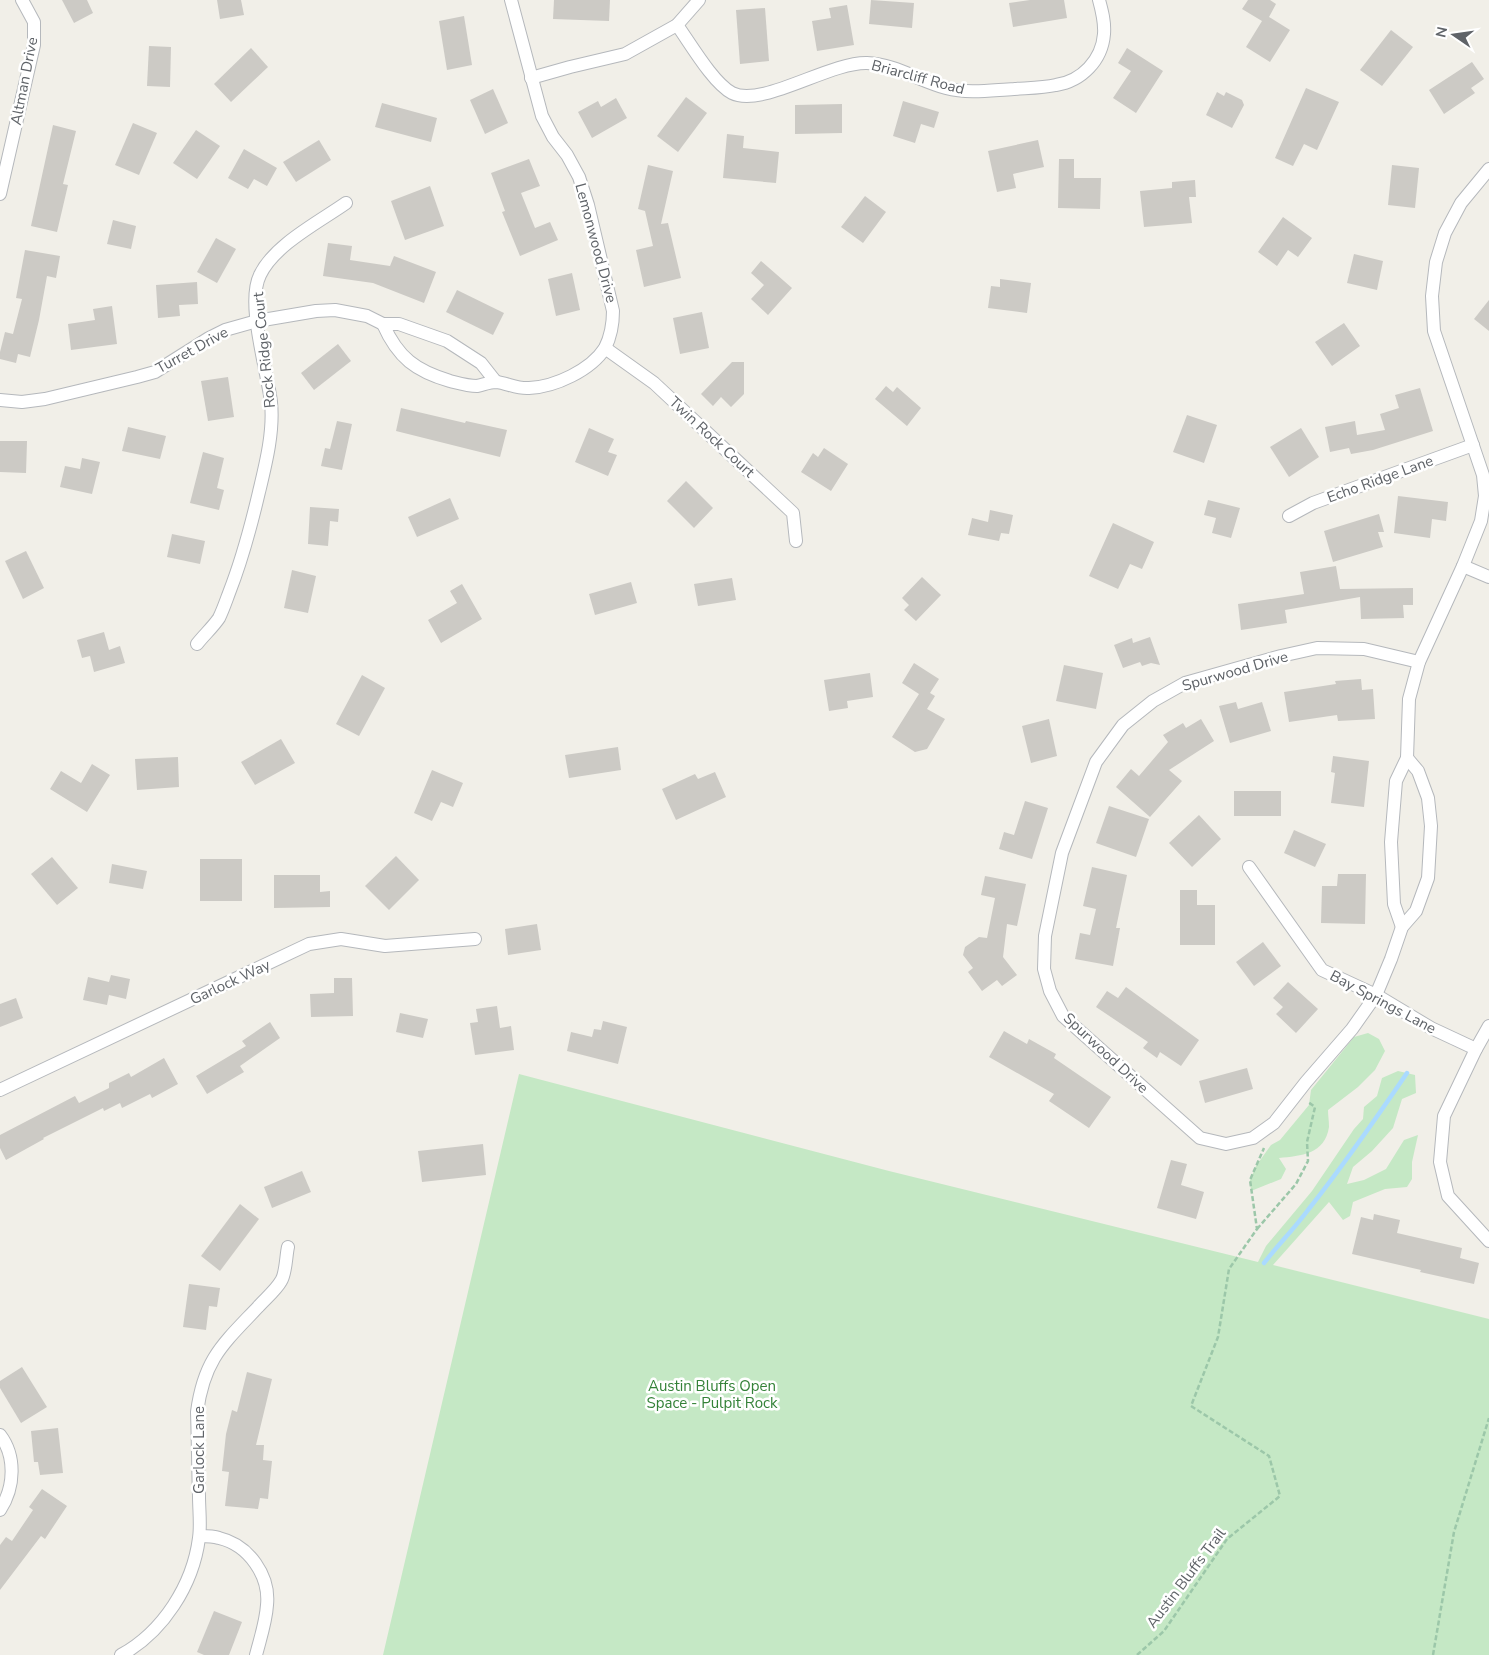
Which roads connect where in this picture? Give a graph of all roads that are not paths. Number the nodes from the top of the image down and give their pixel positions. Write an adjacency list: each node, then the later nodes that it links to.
1 (22, 0): 8 (street, Altman Drive)
2 (511, 0): 6 (street, Lemonwood Drive)
3 (699, 0): 5 (street)
4 (1100, 0): 5 (street, Briarcliff Road)
5 (677, 25): 6 (street)
6 (531, 78): 12 (street, Lemonwood Drive)
7 (1489, 169): 15 (street)
8 (0, 191)
9 (346, 203): 10 (street, Rock Ridge Court)
10 (258, 321): 11 (street, Turret Drive); 14 (street, Turret Drive); 20 (street, Rock Ridge Court)
11 (383, 324): 13 (street, Turret Drive); 13 (street)
12 (604, 348): 13 (street); 17 (street, Twin Rock Court)
13 (496, 382)
14 (0, 400)
15 (1473, 445): 16 (street, Echo Ridge Lane); 18 (street)
16 (1289, 516)
17 (796, 541)
18 (1463, 566): 19 (street); 21 (street)
19 (1489, 577)
20 (198, 644)
21 (1419, 662): 22 (street); 26 (street, Spurwood Drive)
22 (1407, 758): 24 (street); 24 (street, Spurwood Drive)
23 (1249, 867): 26 (street, Bay Springs Lane)
24 (1402, 927): 26 (street, Spurwood Drive)
25 (475, 939): 29 (street, Garlock Way)
26 (1376, 995): 28 (street, Bay Springs Lane)
27 (1489, 1026): 28 (street)
28 (1476, 1049): 30 (street)
29 (0, 1090)
30 (1489, 1241)
31 (288, 1247): 34 (street, Garlock Lane)
32 (0, 1435): 33 (street)
33 (0, 1510)
34 (200, 1536): 35 (street, Garlock Lane); 36 (street)
35 (121, 1655)
36 (256, 1655)

